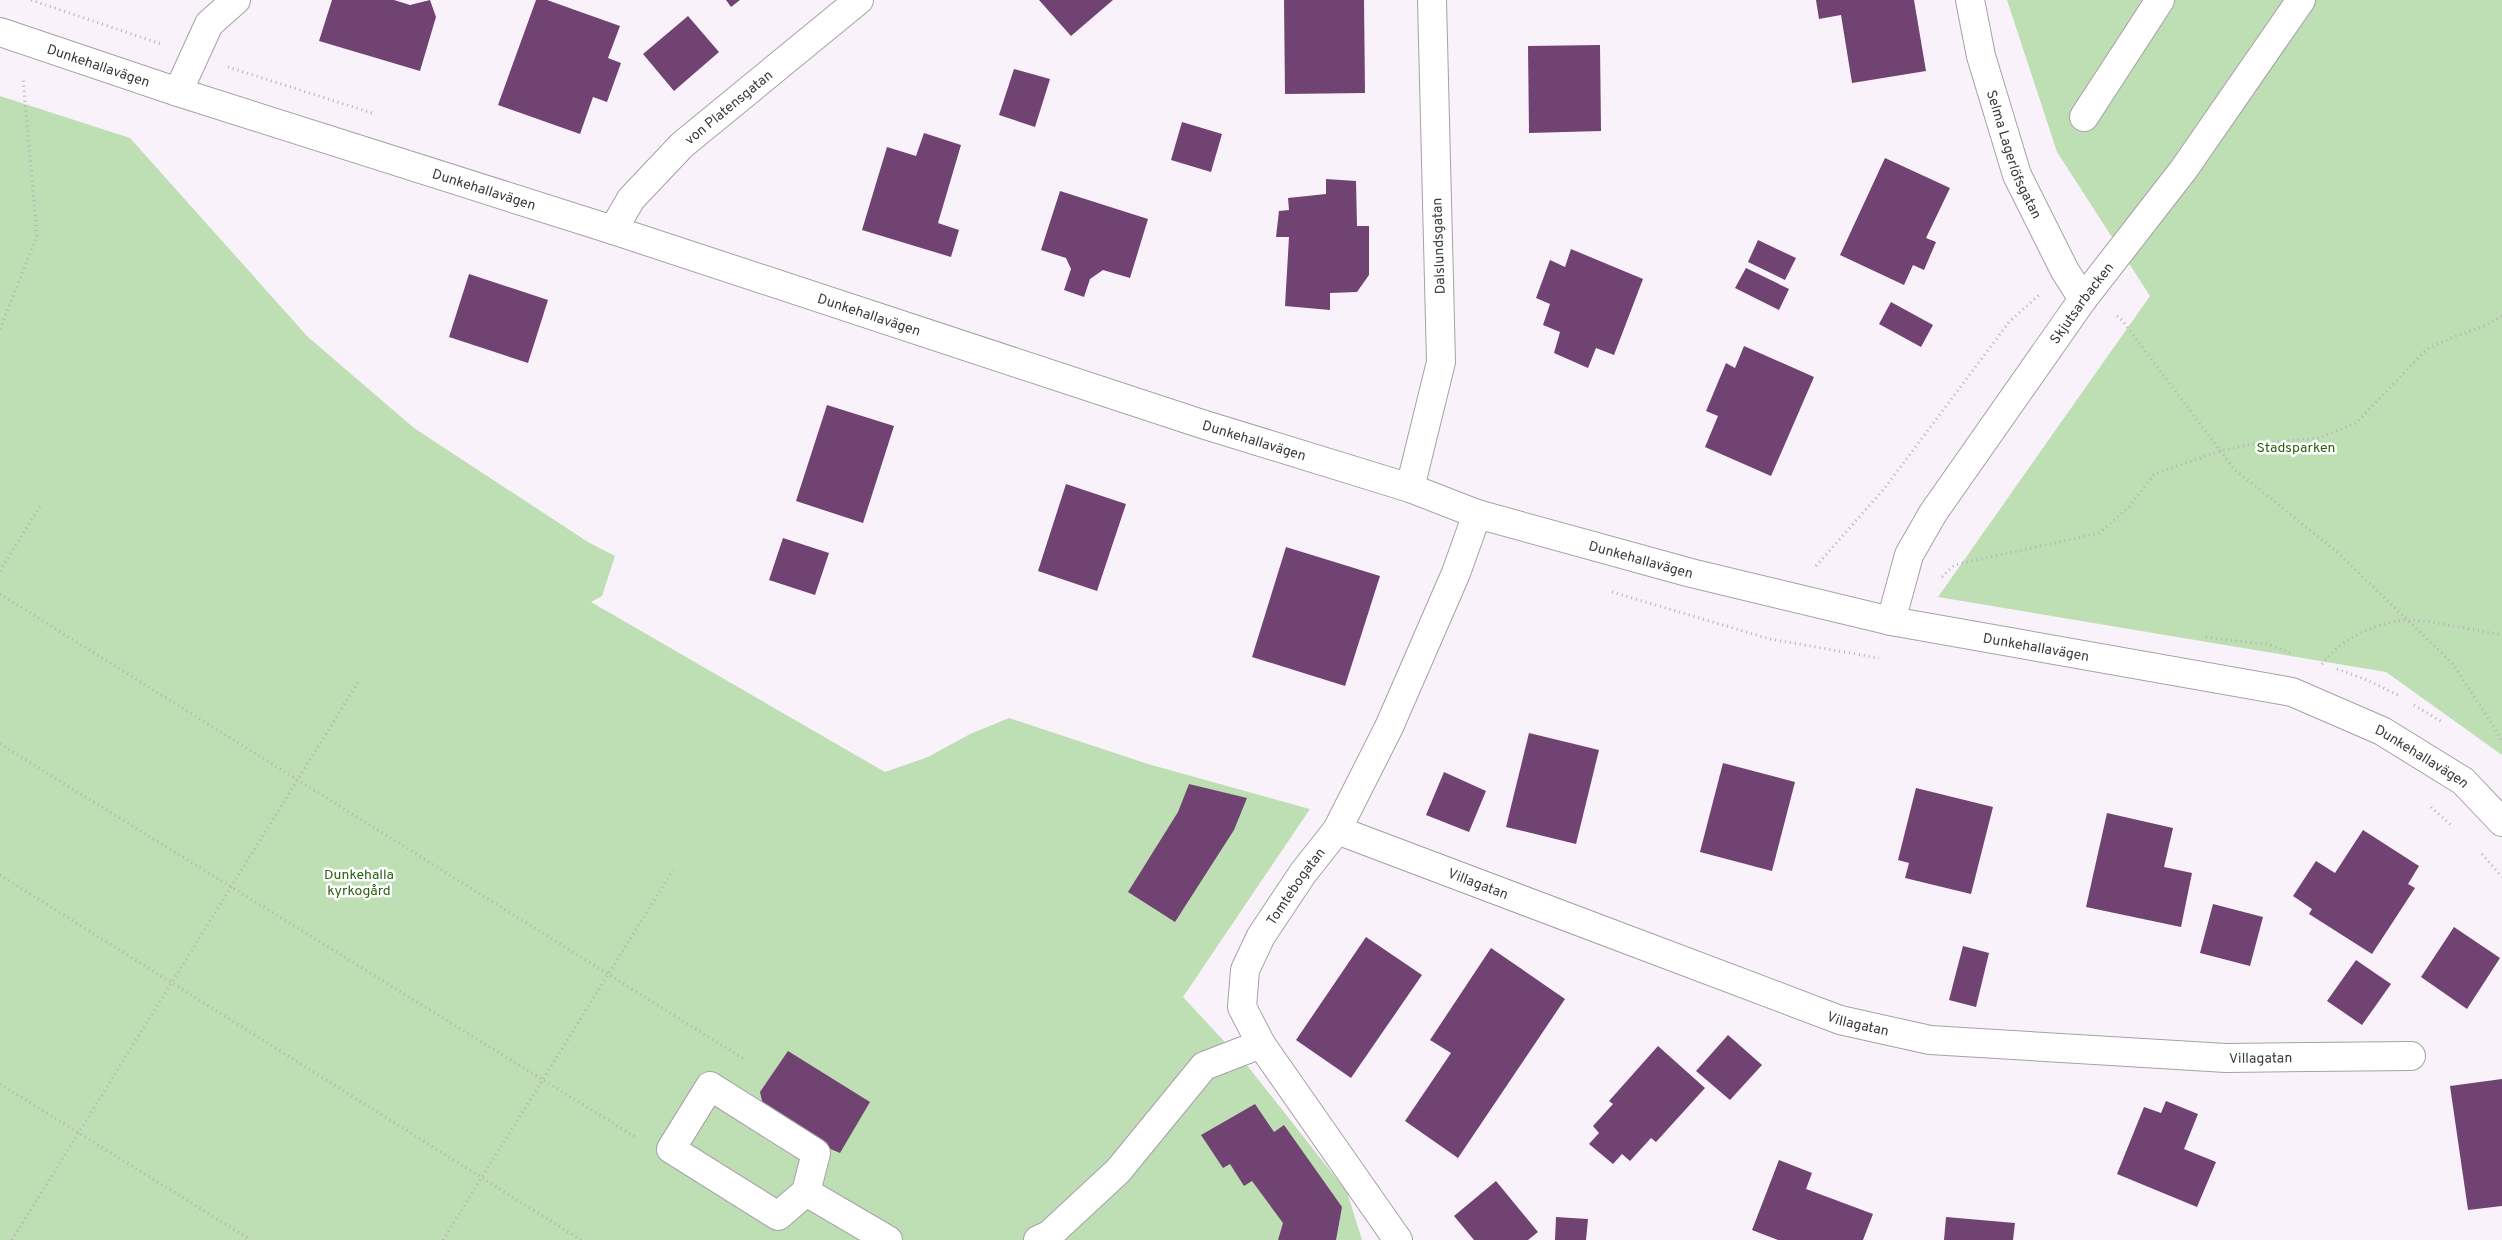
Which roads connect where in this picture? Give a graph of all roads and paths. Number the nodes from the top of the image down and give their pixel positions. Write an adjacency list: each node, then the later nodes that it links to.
1 (31, 0): 9 (path)
2 (236, 0): 9 (street)
3 (859, 0): 13 (street, von Platensgatan)
4 (1432, 0): 19 (street, Dalslundsgatan)
5 (1970, 0): 14 (street, Selma Lagerlöfsgatan)
6 (2160, 0): 12 (street)
7 (2301, 0): 15 (street, Skjutsarbacken)
8 (10, 36): 10 (street, Dunkehallavägen); 17 (path)
9 (193, 56): 10 (street); 11 (path)
10 (178, 92): 13 (street, Dunkehallavägen)
11 (382, 116)
12 (2084, 117)
13 (613, 230): 19 (street, Dunkehallavägen)
14 (2065, 271): 15 (street, Selma Lagerlöfsgatan); 23 (path)
15 (2083, 299): 18 (path); 27 (street, Skjutsarbacken)
16 (2502, 316): 18 (path)
17 (0, 329)
18 (2220, 452): 22 (path); 26 (path)
19 (1410, 488): 21 (street, Dunkehallavägen)
20 (40, 506): 24 (path)
21 (1477, 514): 27 (street, Dunkehallavägen); 41 (street, Tomtebogatan)
22 (1954, 565)
23 (1824, 570)
24 (0, 571)
25 (0, 594): 39 (path)
26 (2410, 620): 28 (path); 32 (path); 37 (path)
27 (1891, 621): 40 (street, Dunkehallavägen)
28 (2502, 635)
29 (2197, 636): 30 (path)
30 (2296, 654)
31 (2313, 660): 32 (path)
32 (2322, 664): 34 (path)
33 (360, 680): 39 (path)
34 (2404, 699)
35 (2411, 703): 36 (path)
36 (2448, 726)
37 (2502, 740)
38 (0, 744): 44 (path)
39 (297, 780): 44 (path); 45 (path)
40 (2502, 822)
41 (1337, 830): 47 (street, Tomtebogatan); 48 (street, Villagatan)
42 (673, 870): 45 (path)
43 (0, 875): 46 (path)
44 (231, 886): 46 (path); 50 (path)
45 (608, 974): 49 (path); 50 (path)
46 (171, 983): 52 (path); 54 (path)
47 (1261, 1044): 61 (street); 62 (street, Tomtebogatan)
48 (2411, 1056)
49 (744, 1059)
50 (543, 1080): 53 (path); 54 (path)
51 (0, 1084): 52 (path)
52 (78, 1133): 56 (path); 57 (path)
53 (671, 1149): 55 (street); 55 (street)
54 (482, 1178): 58 (path); 59 (path)
55 (806, 1192): 60 (street)
56 (12, 1240)
57 (250, 1240)
58 (444, 1240)
59 (581, 1240)
60 (888, 1240)
61 (1038, 1240)
62 (1398, 1240)

